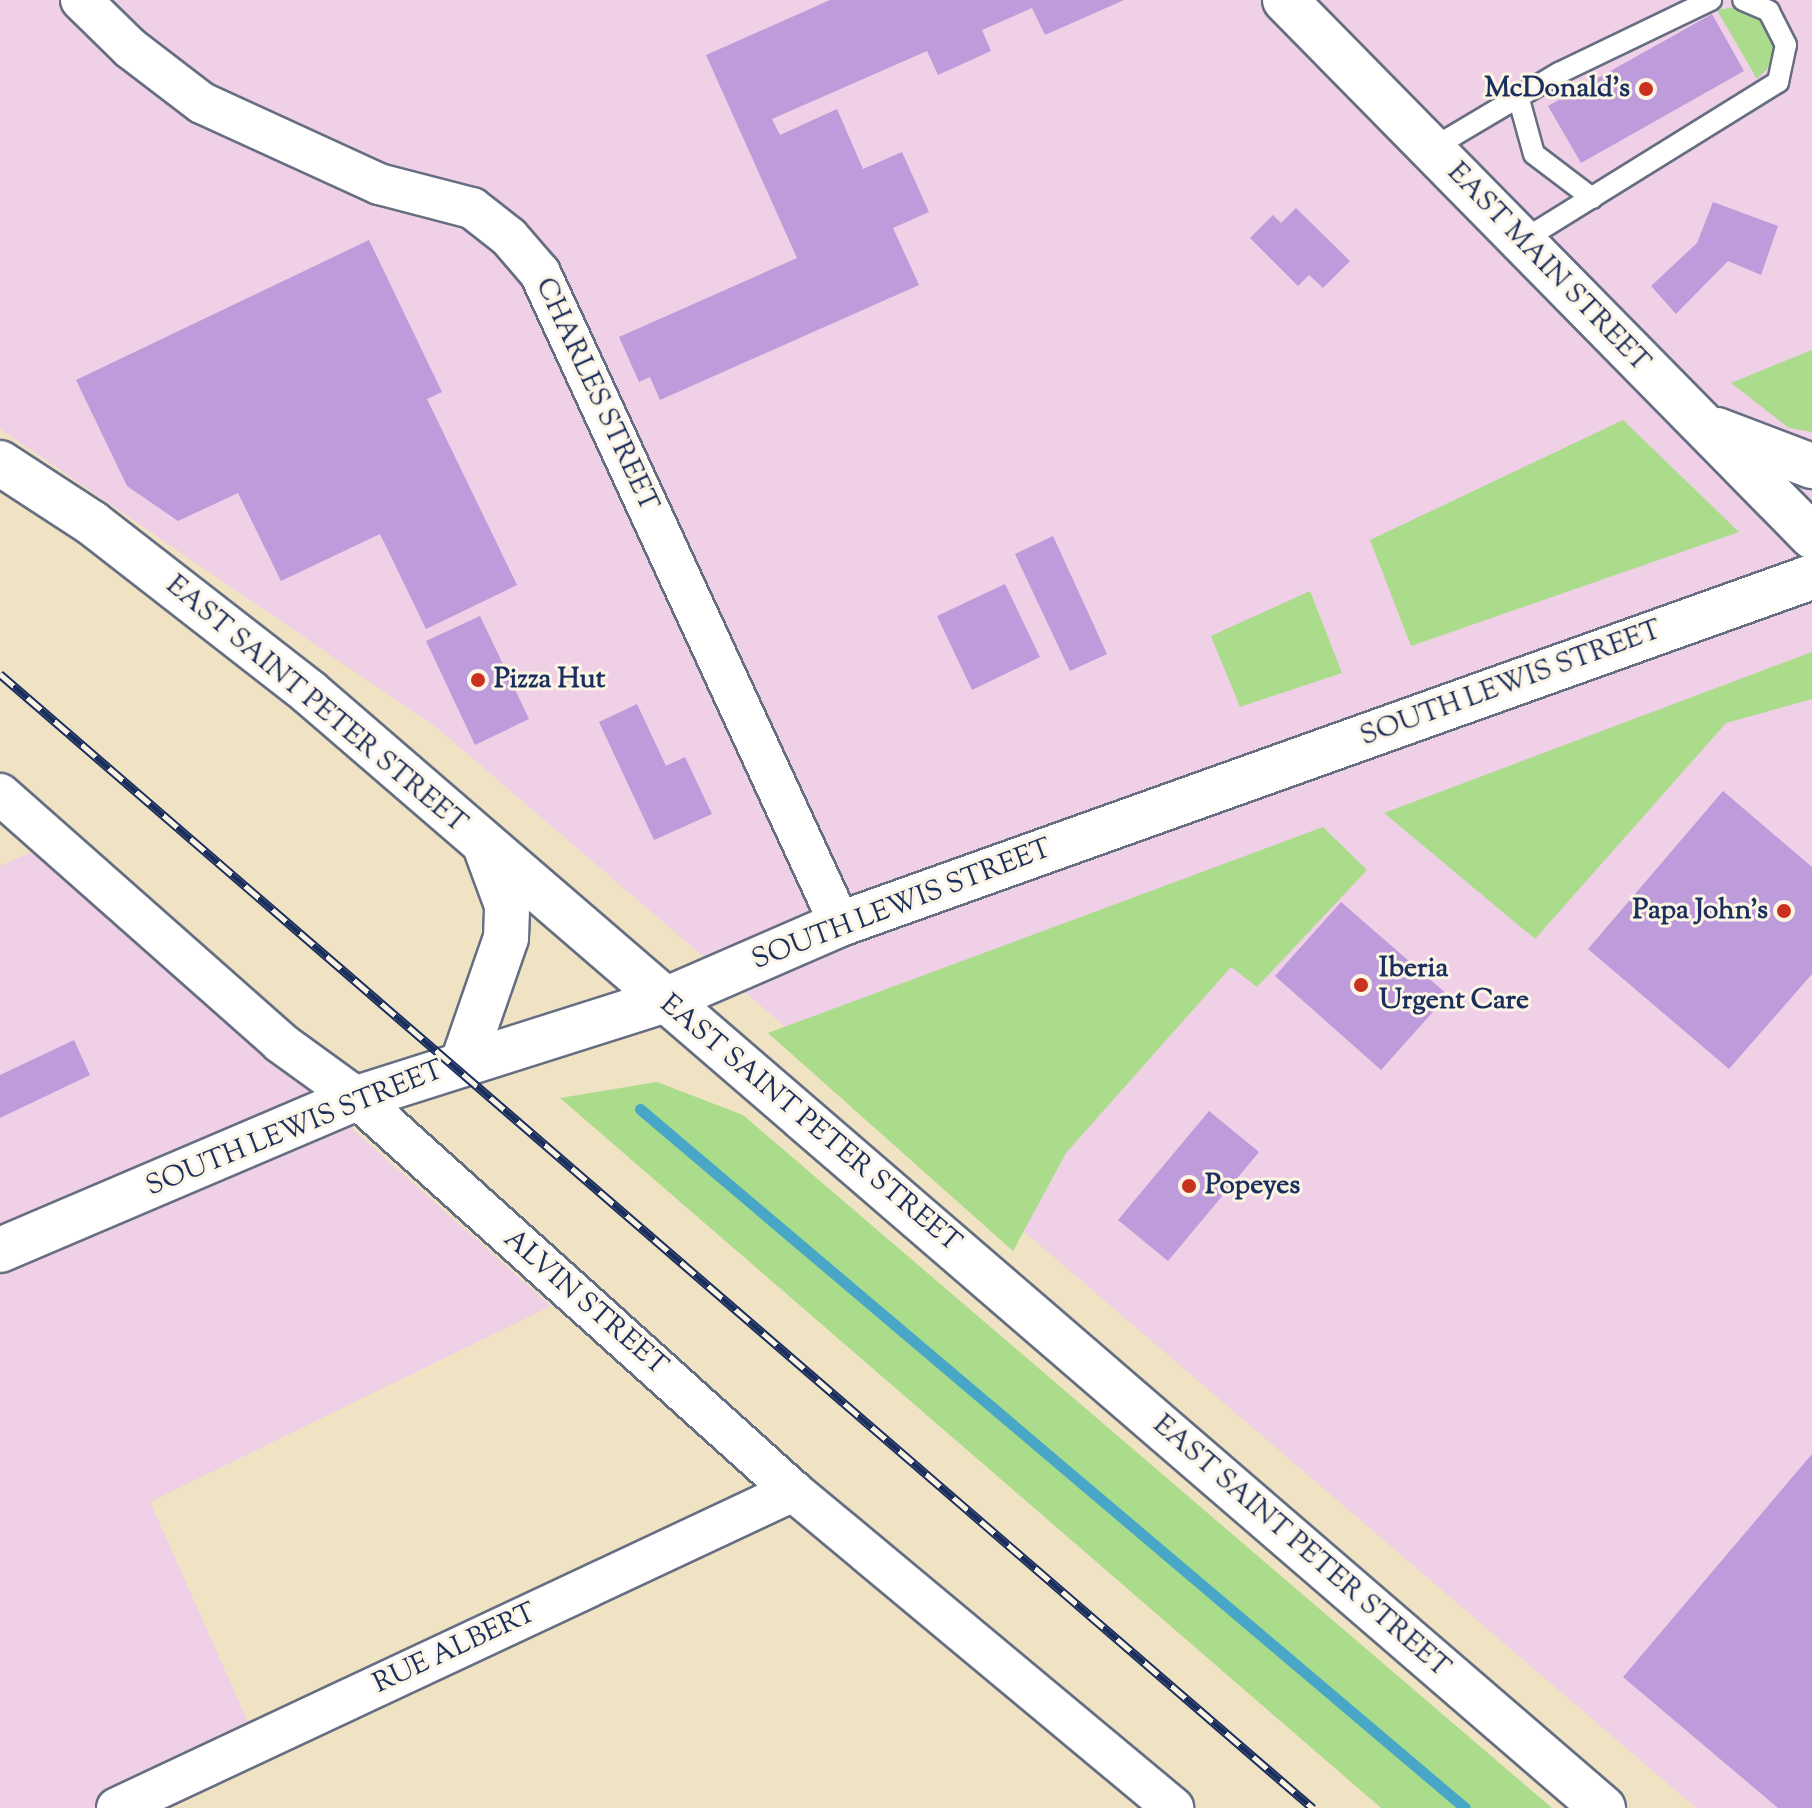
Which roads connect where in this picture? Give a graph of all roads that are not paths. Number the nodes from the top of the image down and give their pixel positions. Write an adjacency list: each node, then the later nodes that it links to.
1 (81, 0): 16 (street, CHARLES STREET)
2 (1285, 0): 6 (main road, EAST MAIN STREET)
3 (1711, 0): 5 (lane)
4 (1743, 0): 7 (lane)
5 (1518, 96): 6 (lane); 7 (lane)
6 (1431, 149): 8 (main road, EAST MAIN STREET)
7 (1592, 198): 8 (lane)
8 (1520, 242): 9 (main road, EAST MAIN STREET)
9 (1700, 423): 11 (main road); 12 (main road, EAST MAIN STREET)
10 (0, 463): 15 (main road, EAST SAINT PETER STREET)
11 (1812, 466)
12 (1812, 536)
13 (1812, 577): 16 (main road, SOUTH LEWIS STREET)
14 (0, 794): 19 (street, ALVIN STREET)
15 (485, 845): 17 (main road, EAST SAINT PETER STREET); 18 (main road)
16 (840, 924): 17 (main road, SOUTH LEWIS STREET)
17 (663, 1001): 18 (main road, SOUTH LEWIS STREET); 24 (main road, EAST SAINT PETER STREET)
18 (463, 1062): 19 (main road, SOUTH LEWIS STREET)
19 (357, 1098): 20 (main road, SOUTH LEWIS STREET); 21 (street, ALVIN STREET)
20 (0, 1250)
21 (793, 1491): 22 (street, RUE ALBERT); 23 (street, ALVIN STREET)
22 (117, 1808)
23 (1173, 1808)
24 (1603, 1808)

